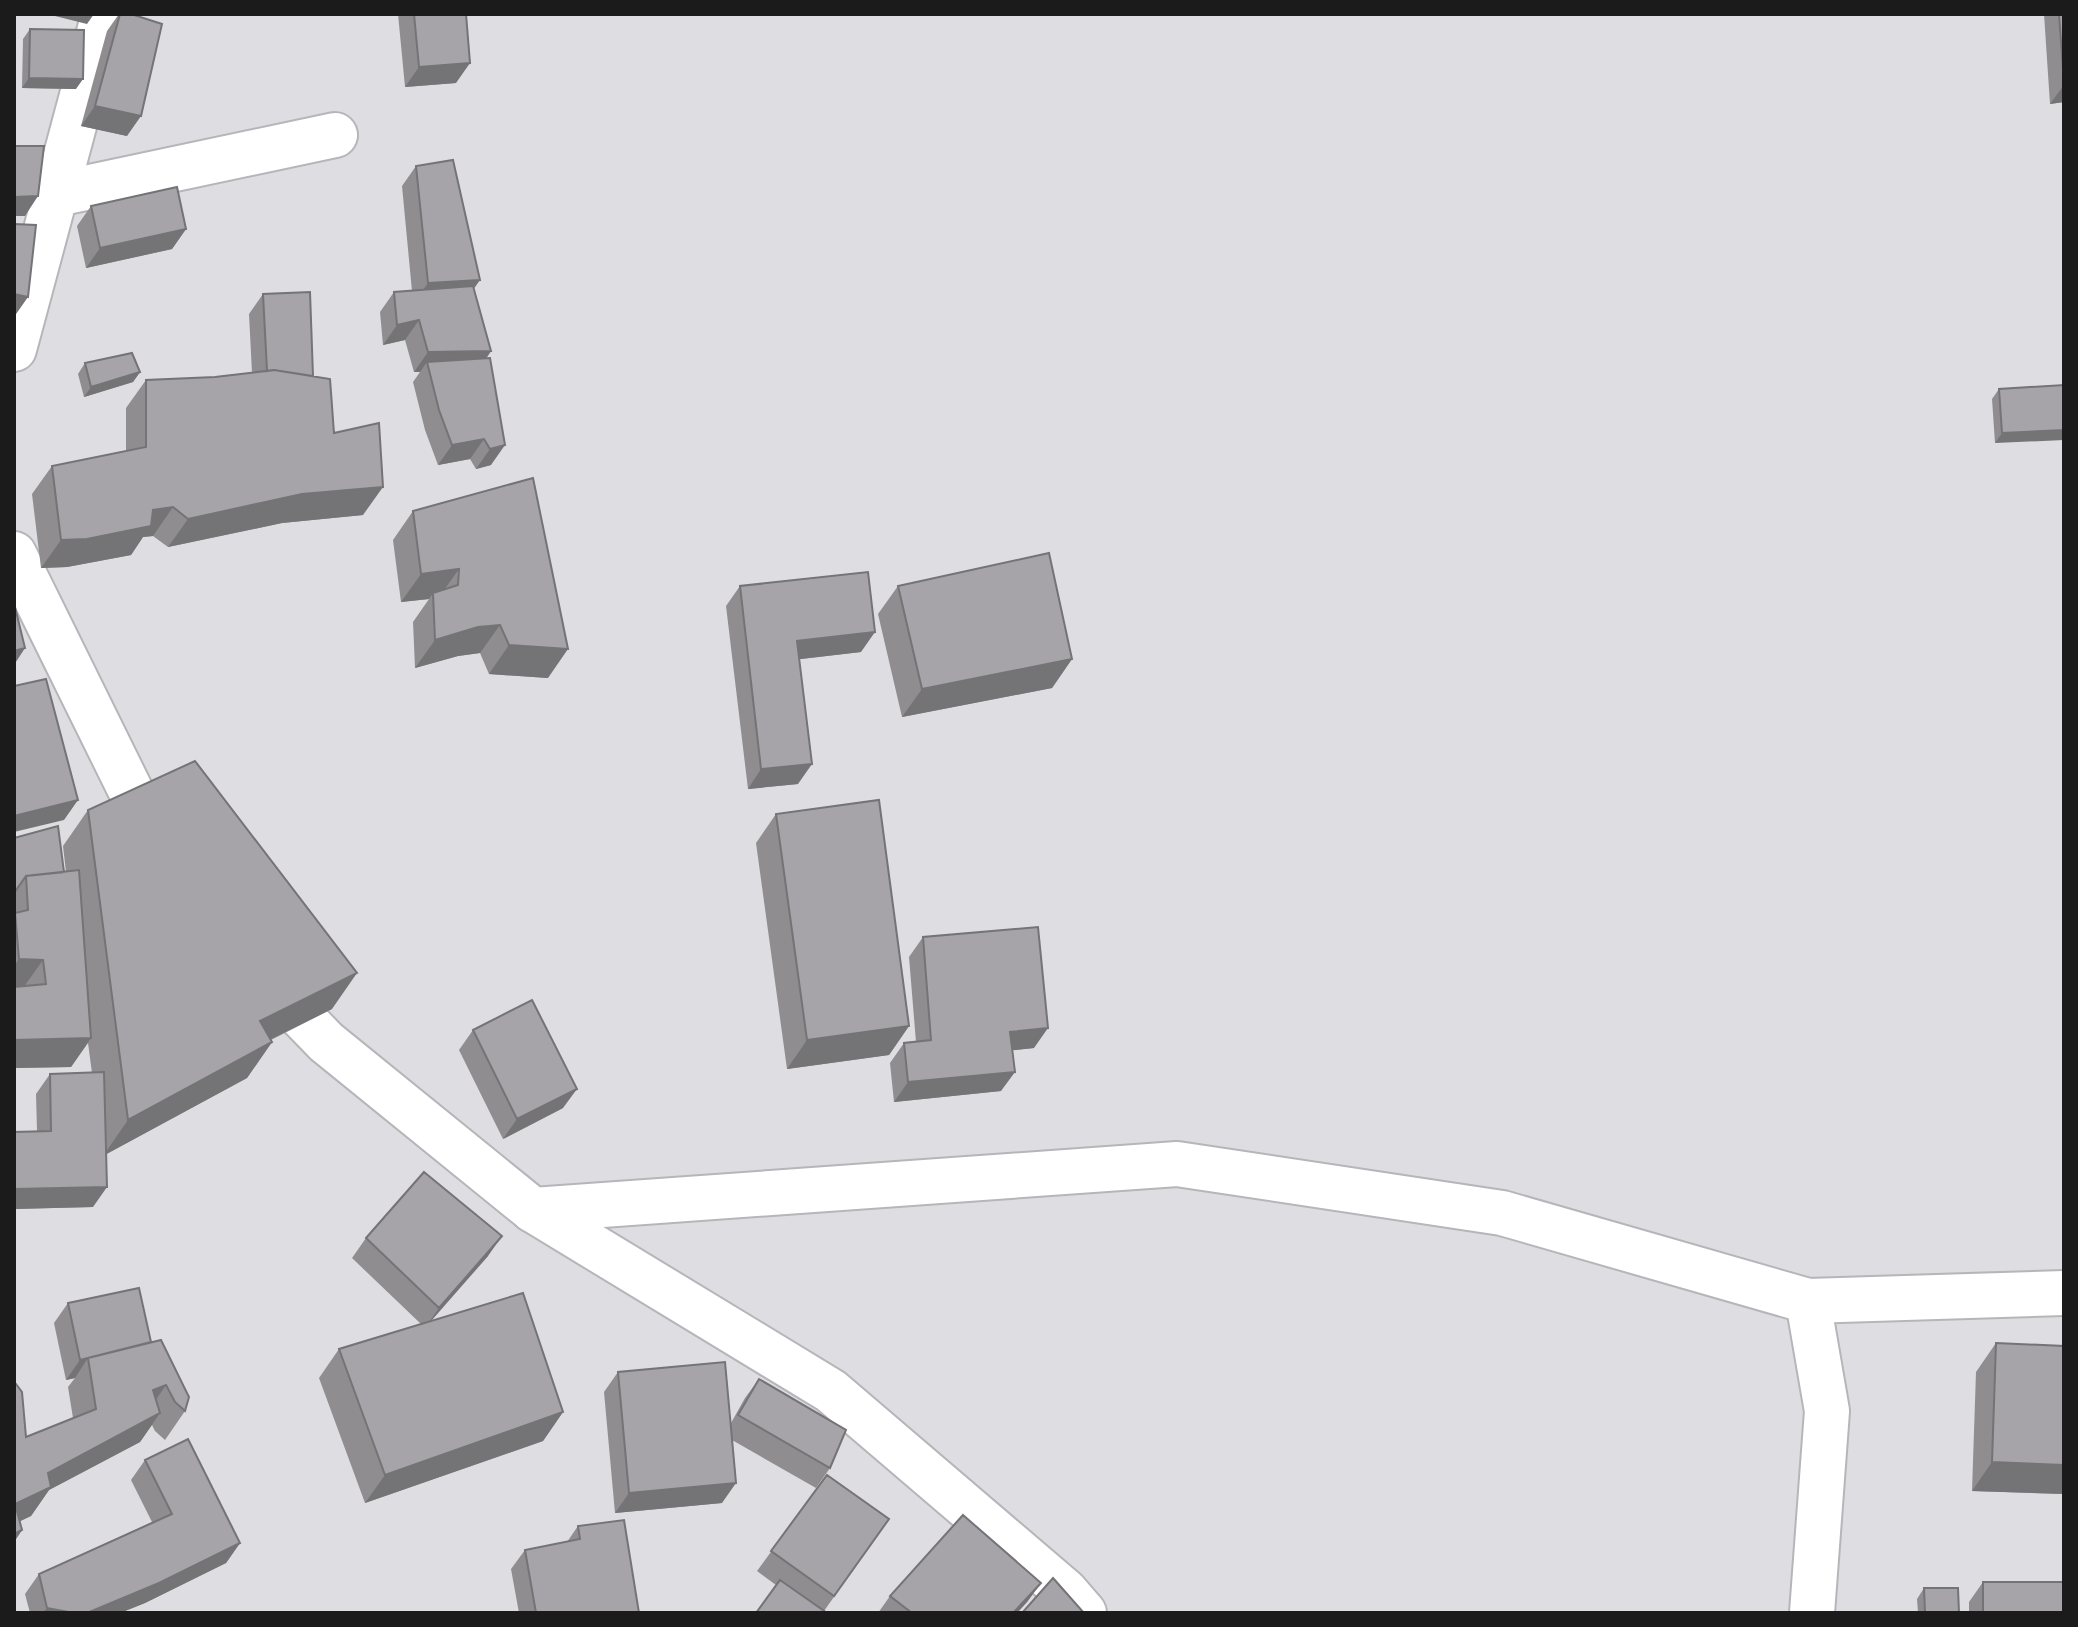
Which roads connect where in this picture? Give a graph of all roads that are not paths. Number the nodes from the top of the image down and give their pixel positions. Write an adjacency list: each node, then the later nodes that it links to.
1 (104, 14): 3 (street)
2 (335, 135): 3 (street)
3 (57, 194): 4 (street)
4 (14, 349)
5 (14, 554): 6 (street)
6 (184, 877)
7 (235, 947): 8 (street)
8 (533, 1210): 10 (street); 11 (street)
9 (2064, 1293): 10 (street)
10 (1808, 1301): 12 (street)
11 (1084, 1613)
12 (1812, 1613)

